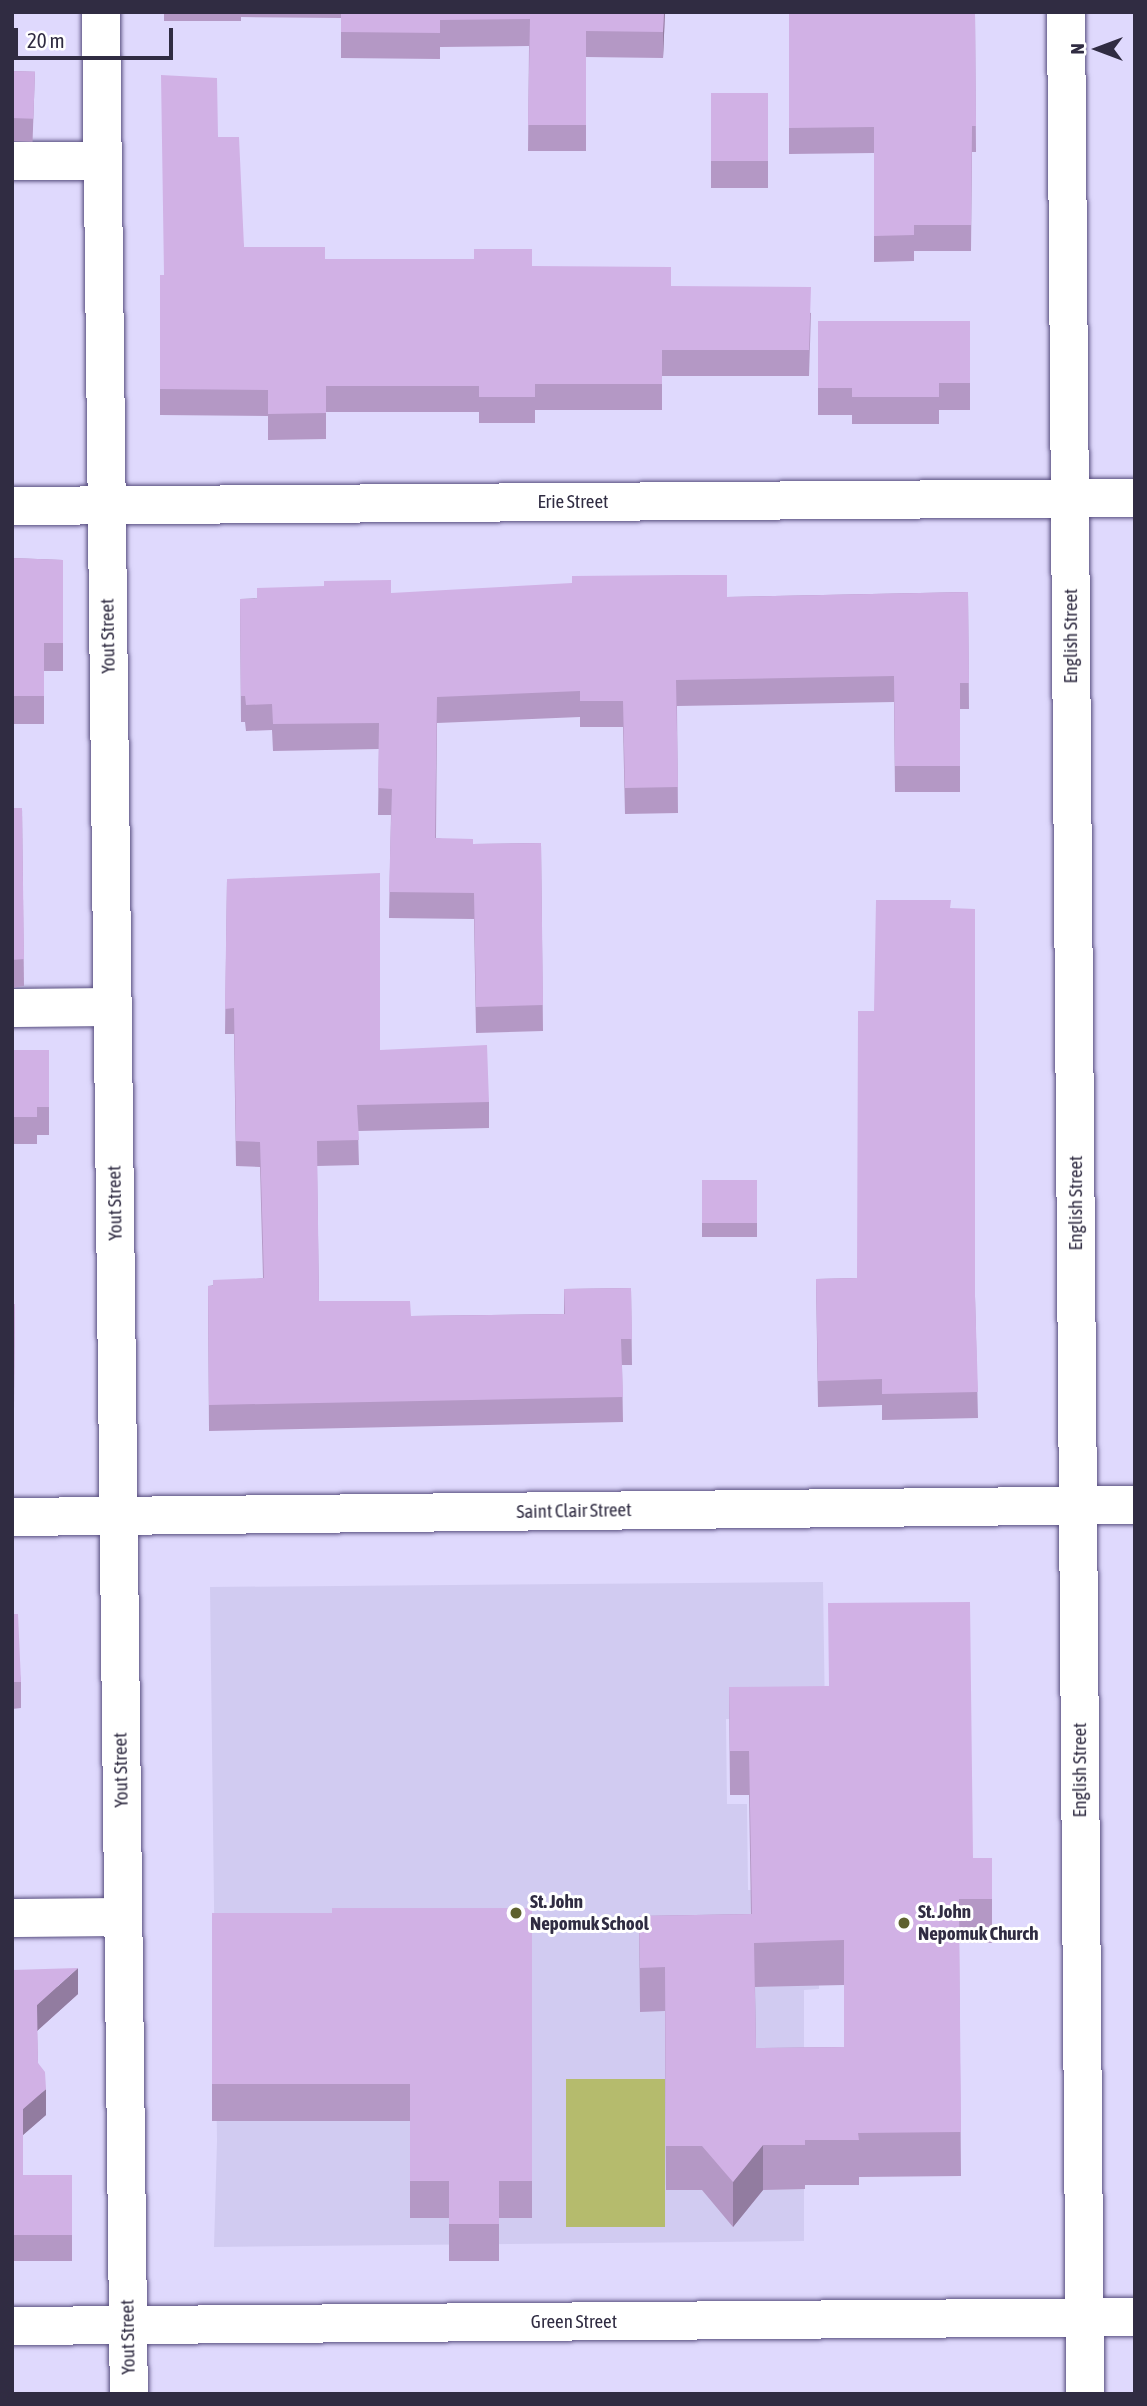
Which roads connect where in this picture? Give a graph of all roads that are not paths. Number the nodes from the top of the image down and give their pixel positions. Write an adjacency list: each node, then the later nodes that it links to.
1 (101, 12): 4 (street, Yout Street)
2 (1066, 12): 6 (street, English Street)
3 (12, 161): 4 (street)
4 (103, 161): 8 (street, Yout Street)
5 (1135, 498): 6 (street, Erie Street)
6 (1070, 499): 8 (street, Erie Street); 12 (street, English Street)
7 (12, 506): 8 (street, Erie Street)
8 (107, 506): 9 (street, Yout Street)
9 (112, 1007): 10 (street); 13 (street, Yout Street)
10 (12, 1008)
11 (1135, 1505): 12 (street, Saint Clair Street)
12 (1078, 1506): 13 (street, Saint Clair Street); 18 (street, English Street)
13 (118, 1516): 14 (street, Saint Clair Street); 15 (street, Yout Street)
14 (12, 1517)
15 (123, 1917): 16 (street); 19 (street, Yout Street)
16 (12, 1918)
17 (1135, 2317): 18 (street, Green Street)
18 (1084, 2318): 19 (street, Green Street); 22 (street, English Street)
19 (128, 2325): 20 (street, Green Street); 21 (street, Yout Street)
20 (12, 2326)
21 (129, 2394)
22 (1085, 2394)

